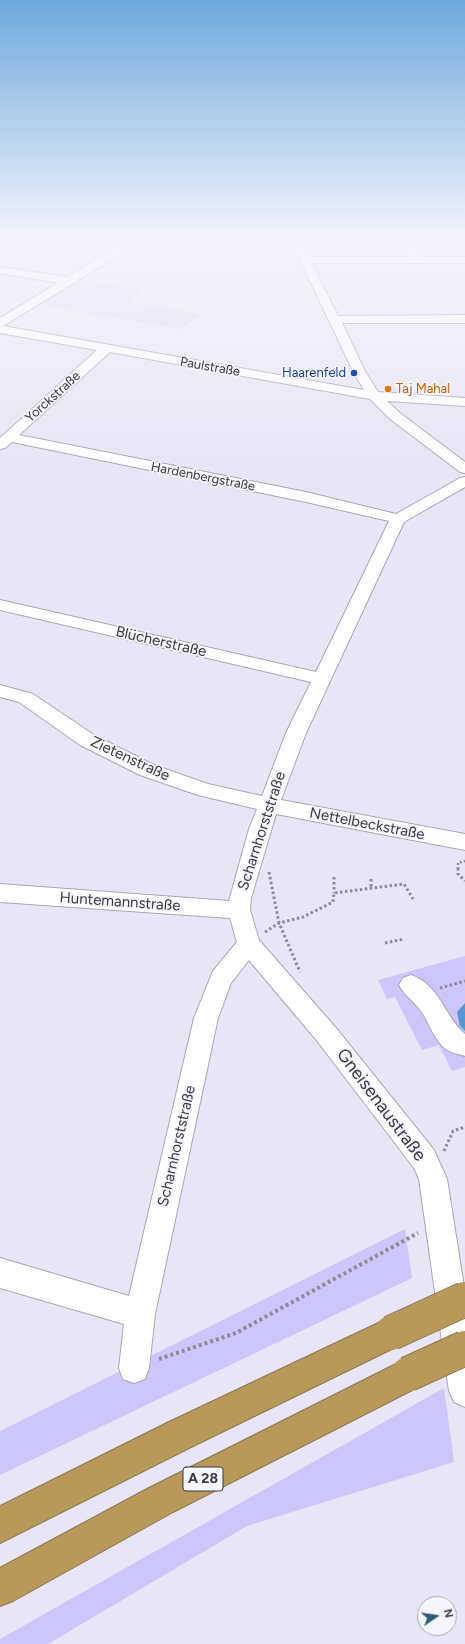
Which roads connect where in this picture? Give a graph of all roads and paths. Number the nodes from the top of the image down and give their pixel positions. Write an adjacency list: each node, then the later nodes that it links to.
1 (15, 314): 5 (street)
2 (331, 314): 4 (street)
3 (465, 318): 4 (street)
4 (334, 320): 8 (street)
5 (0, 323)
6 (0, 329): 7 (street, Paulstraße)
7 (106, 349): 8 (street, Paulstraße); 10 (street, Yorckstraße)
8 (374, 396): 9 (street); 11 (street)
9 (465, 402)
10 (4, 441): 13 (street, Hardenbergstraße)
11 (465, 469)
12 (465, 481): 13 (street)
13 (398, 519): 15 (street, Scharnhorststraße)
14 (0, 605): 15 (street, Blücherstraße)
15 (321, 679): 17 (street, Scharnhorststraße)
16 (0, 691): 17 (street, Zietenstraße)
17 (270, 805): 18 (street, Nettelbeckstraße); 28 (street, Scharnhorststraße)
18 (465, 842)
19 (465, 861): 23 (path)
20 (267, 865): 29 (path)
21 (334, 877): 26 (path)
22 (371, 879): 24 (path)
23 (465, 881)
24 (371, 888): 26 (path); 27 (path)
25 (0, 893): 28 (street, Huntemannstraße)
26 (334, 893): 29 (path)
27 (413, 899)
28 (239, 910): 32 (street, Scharnhorststraße)
29 (279, 923): 32 (path); 33 (path)
30 (404, 939): 31 (path)
31 (385, 943)
32 (248, 944): 38 (street, Gneisenaustraße); 41 (street, Scharnhorststraße)
33 (303, 979)
34 (411, 985): 35 (street)
35 (465, 1045)
36 (465, 1126): 37 (path)
37 (444, 1152)
38 (440, 1221): 43 (path); 44 (street, Gneisenaustraße)
39 (0, 1273): 41 (street)
40 (465, 1299): 45 (highway, bridge)
41 (140, 1314): 43 (street, Scharnhorststraße)
42 (465, 1348): 46 (highway, A 28, bridge)
43 (134, 1368)
44 (465, 1391)
45 (0, 1525)
46 (0, 1588)

